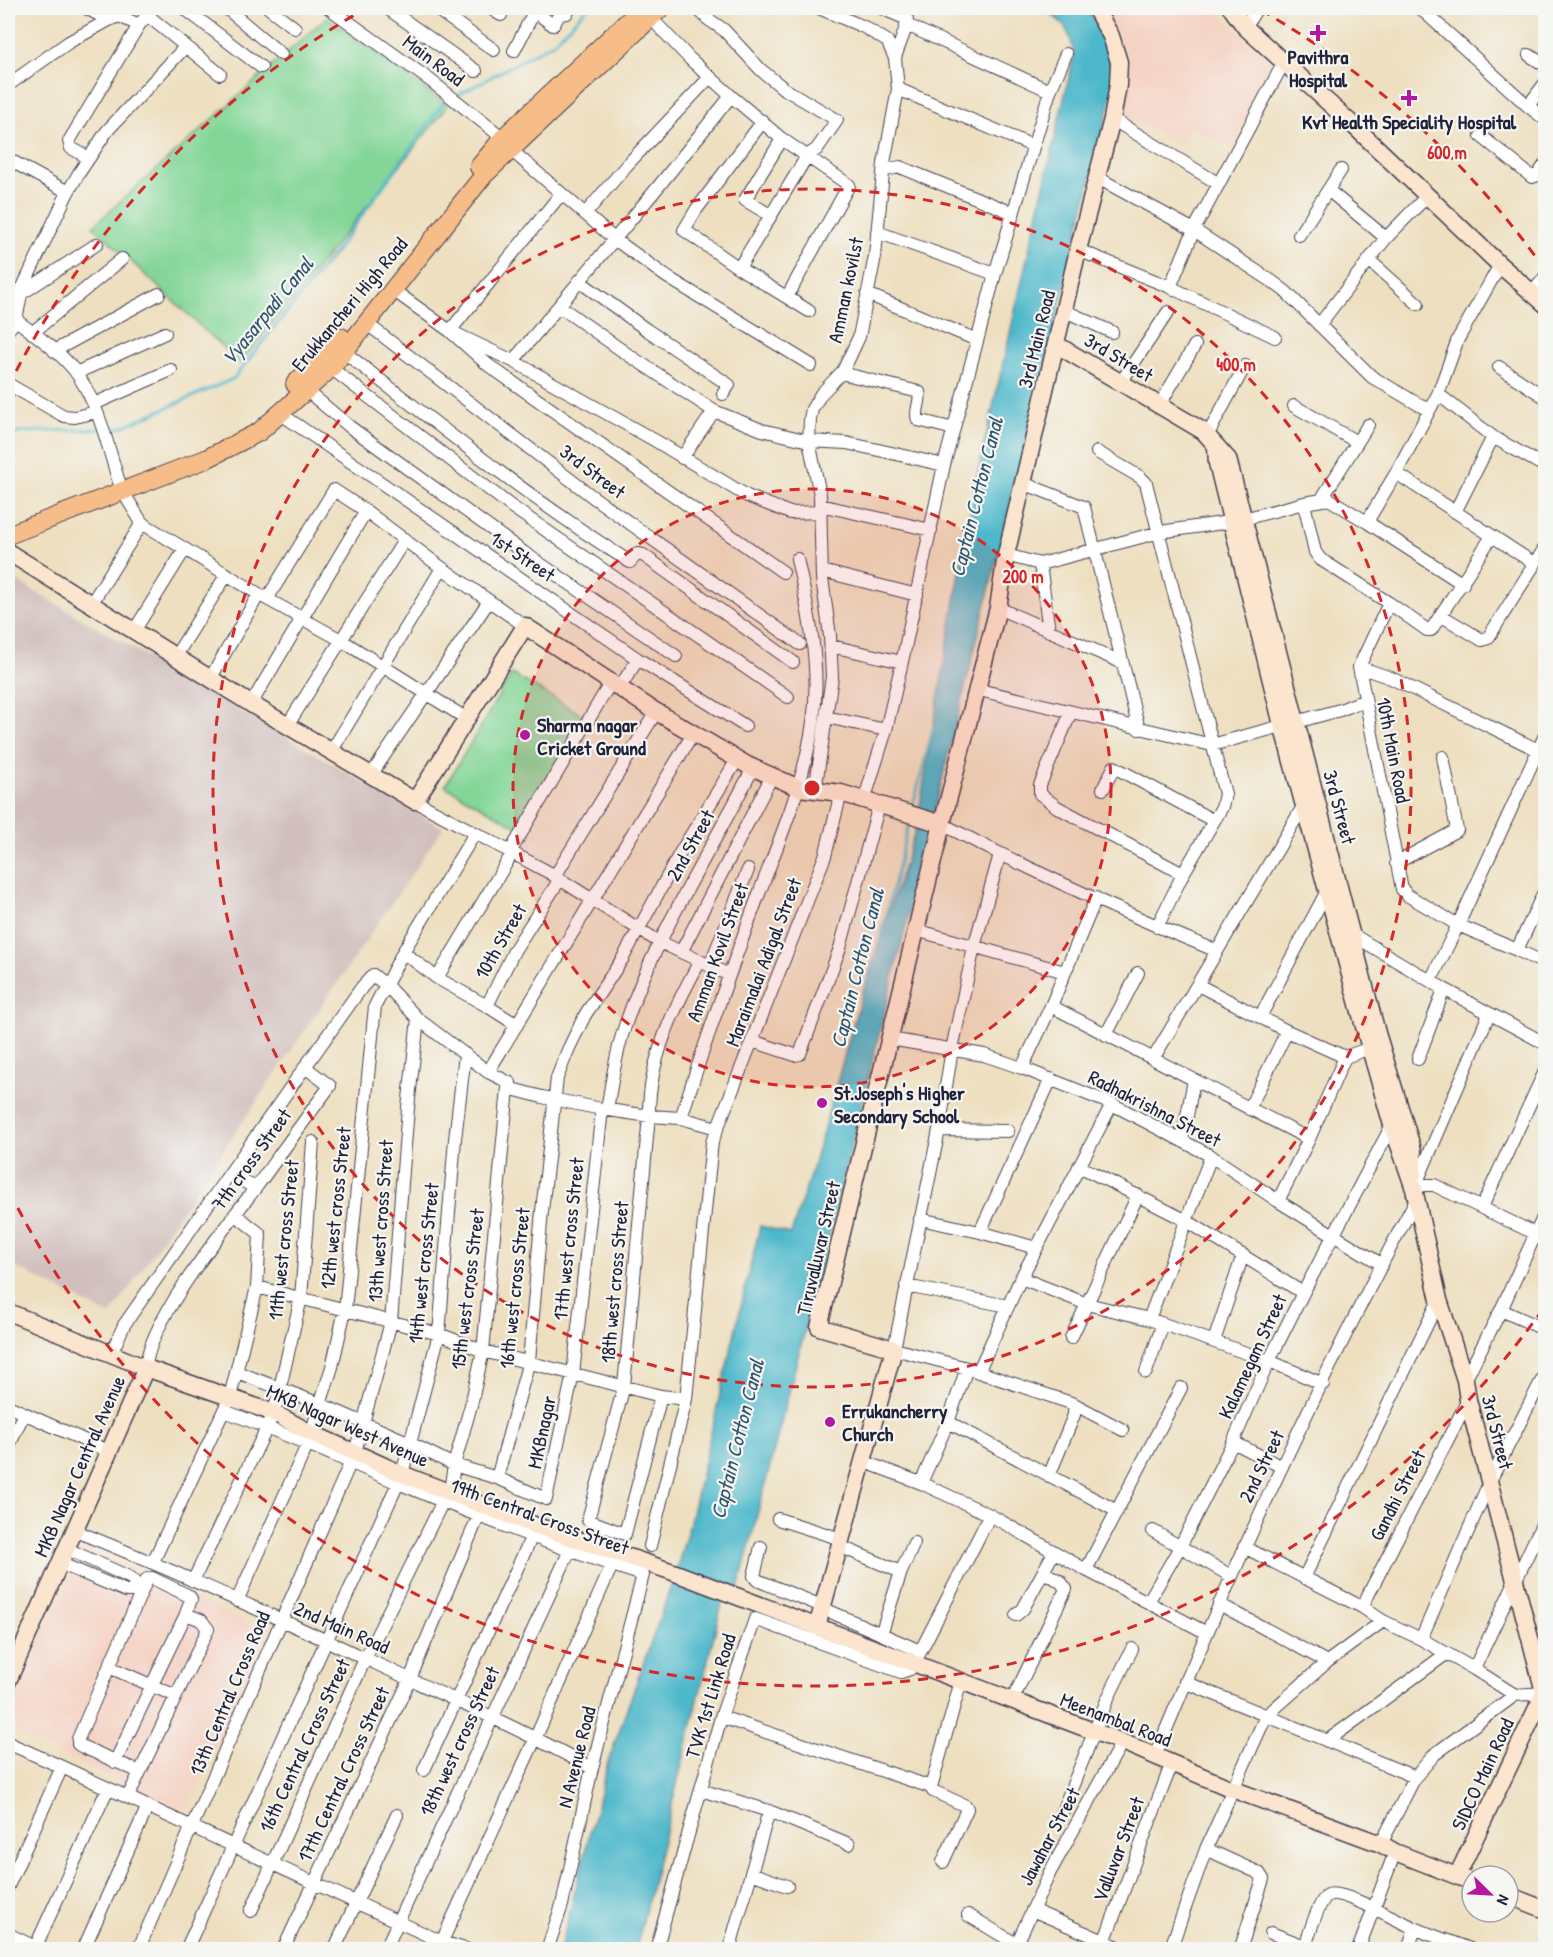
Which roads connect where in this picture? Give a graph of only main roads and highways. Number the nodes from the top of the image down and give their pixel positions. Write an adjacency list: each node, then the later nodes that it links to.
1 (651, 11): 2 (main road, Erukkancheri High Road)
2 (507, 144): 3 (main road); 3 (main road, Erukkancheri High Road)
3 (121, 487): 4 (main road); 5 (main road, Erukkancheri High Road)
4 (8, 523)
5 (8, 535)

